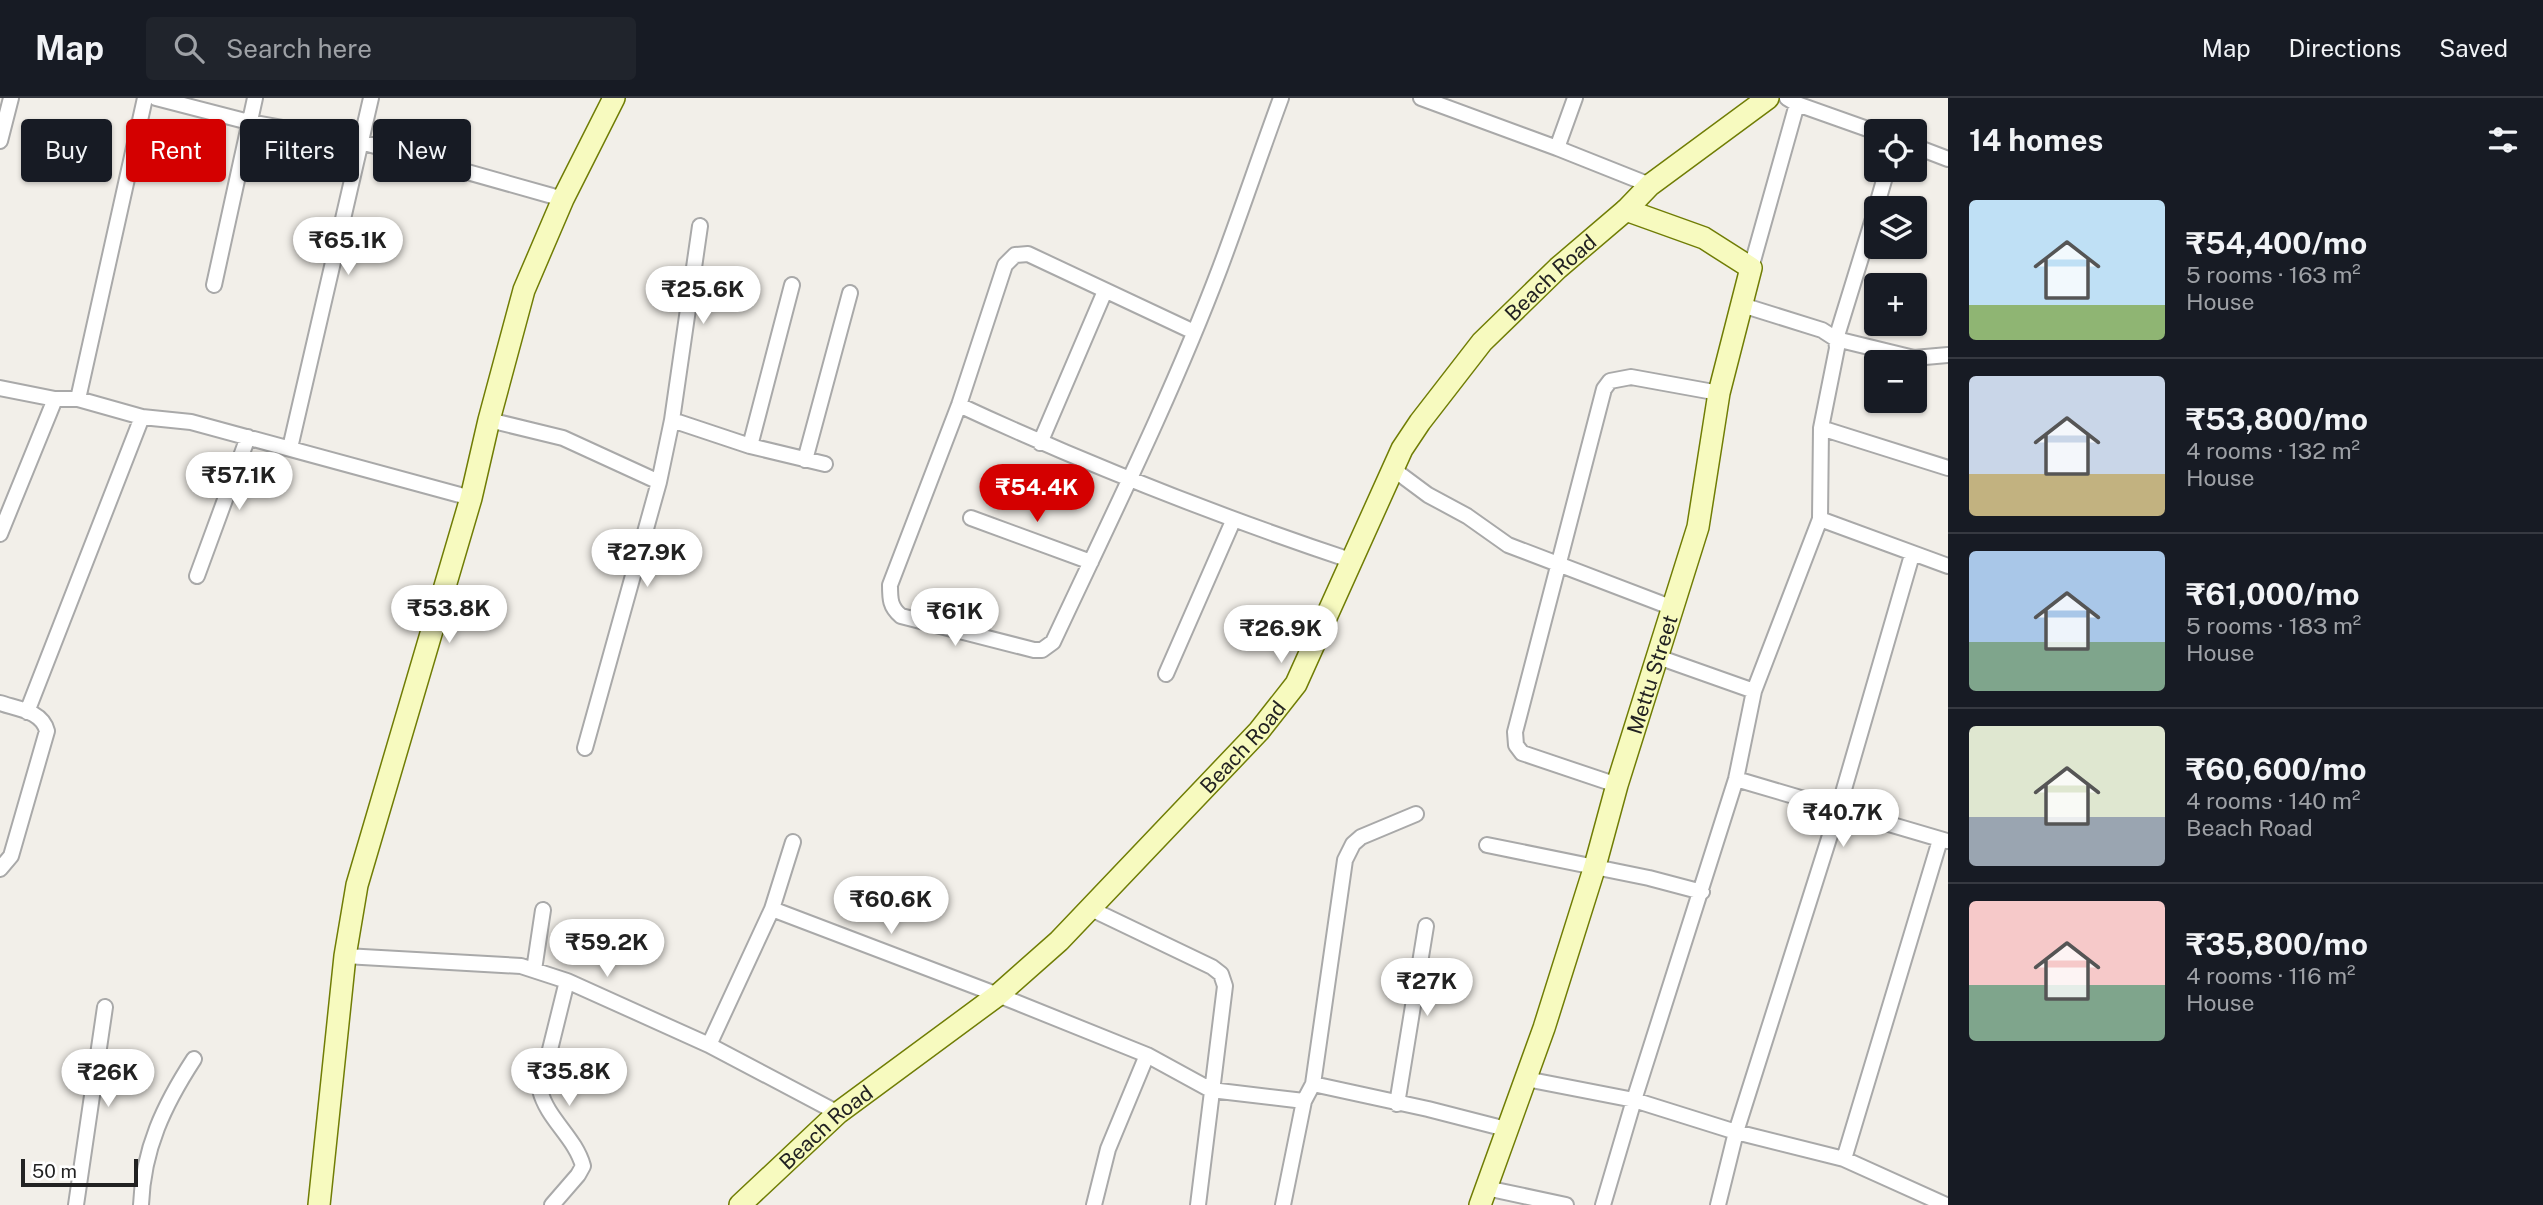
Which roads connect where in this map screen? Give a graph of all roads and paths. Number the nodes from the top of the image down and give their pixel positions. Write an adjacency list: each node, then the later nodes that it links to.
1 (11, 98): 15 (street)
2 (145, 98): 38 (street)
3 (156, 98): 13 (street)
4 (254, 98): 12 (street)
5 (371, 98): 16 (street)
6 (1281, 98): 32 (street)
7 (1421, 98): 17 (street)
8 (1575, 98): 17 (street)
9 (1768, 98): 21 (street, Beach Road)
10 (610, 100): 22 (street)
11 (1792, 101): 14 (street); 26 (street)
12 (250, 119)
13 (240, 120)
14 (1864, 128)
15 (0, 141)
16 (361, 142): 22 (street); 47 (street)
17 (1557, 148): 21 (street)
18 (1927, 151): 19 (street)
19 (1948, 159)
20 (240, 164): 27 (street)
21 (1650, 185): 23 (street, Beach Road)
22 (563, 199): 41 (street)
23 (1626, 211): 26 (street); 51 (street, Beach Road)
24 (700, 226): 42 (street)
25 (1864, 248): 33 (street)
26 (1751, 268): 31 (street, Mettu Street)
27 (214, 285)
28 (792, 285): 46 (street)
29 (1105, 291): 32 (street); 39 (street); 45 (street)
30 (850, 293): 48 (street)
31 (1742, 305): 33 (street); 36 (street, Mettu Street)
32 (1194, 332): 52 (street)
33 (1836, 339): 34 (street); 43 (street)
34 (1948, 355)
35 (0, 388): 37 (street)
36 (1718, 393): 62 (street); 65 (street, Mettu Street)
37 (55, 399): 38 (street); 58 (street)
38 (78, 399): 40 (street)
39 (958, 405): 45 (street); 60 (street)
40 (142, 417): 44 (street); 70 (street)
41 (489, 419): 53 (street); 54 (street)
42 (672, 420): 46 (street); 53 (street)
43 (1821, 428): 50 (street); 56 (street)
44 (248, 437): 47 (street); 64 (street)
45 (1040, 443): 52 (street)
46 (750, 446): 48 (street)
47 (290, 448): 54 (street)
48 (805, 460): 49 (street)
49 (825, 464)
50 (1948, 468)
51 (1394, 469): 61 (street, Beach Road); 62 (street)
52 (1130, 481): 57 (street); 60 (street)
53 (659, 482): 71 (street)
54 (471, 498): 86 (street)
55 (971, 518): 60 (street)
56 (1820, 519): 59 (street); 68 (street)
57 (1233, 521): 61 (street); 67 (street)
58 (0, 534)
59 (1912, 555): 63 (street); 74 (street)
60 (1091, 562)
61 (1353, 562): 83 (street, Beach Road)
62 (1558, 566): 65 (street); 73 (street)
63 (1948, 566)
64 (197, 576)
65 (1673, 608): 66 (street, Mettu Street)
66 (1658, 657): 68 (street); 73 (street, Mettu Street)
67 (1166, 674)
68 (1754, 691): 72 (street)
69 (0, 703): 70 (street)
70 (27, 712): 80 (street)
71 (585, 748)
72 (1736, 779): 74 (street); 81 (street)
73 (1616, 785): 79 (street, Mettu Street)
74 (1838, 810): 76 (street); 102 (street)
75 (1416, 814): 95 (street)
76 (1944, 841): 103 (street)
77 (793, 842): 82 (street)
78 (1487, 845): 79 (street)
79 (1595, 866): 81 (street); 94 (street, Mettu Street)
80 (0, 869)
81 (1702, 892): 97 (street)
82 (772, 909): 89 (street); 91 (street)
83 (1091, 909): 89 (street, Beach Road); 96 (street)
84 (543, 910): 87 (street)
85 (1426, 926): 99 (street)
86 (345, 956): 87 (street); 107 (street)
87 (534, 970): 88 (street)
88 (567, 981): 91 (street); 108 (street)
89 (998, 995): 92 (street); 100 (street, Beach Road)
90 (105, 1007): 105 (street)
91 (709, 1045): 100 (street)
92 (1147, 1055): 96 (street); 110 (street)
93 (194, 1059): 106 (street)
94 (1527, 1079): 97 (street); 101 (street, Mettu Street)
95 (1313, 1084): 98 (street); 99 (street)
96 (1212, 1090): 98 (street); 111 (street)
97 (1634, 1100): 102 (street); 114 (street)
98 (1304, 1101): 112 (street)
99 (1397, 1104): 101 (street)
100 (838, 1113): 109 (street, Beach Road)
101 (1506, 1129): 104 (street, Mettu Street)
102 (1736, 1132): 103 (street); 115 (street)
103 (1843, 1159): 116 (street)
104 (1483, 1196): 113 (street)
105 (76, 1205)
106 (141, 1205)
107 (319, 1205)
108 (552, 1205)
109 (740, 1205)
110 (1094, 1205)
111 (1198, 1205)
112 (1283, 1205)
113 (1566, 1205)
114 (1603, 1205)
115 (1718, 1205)
116 (1946, 1205)

